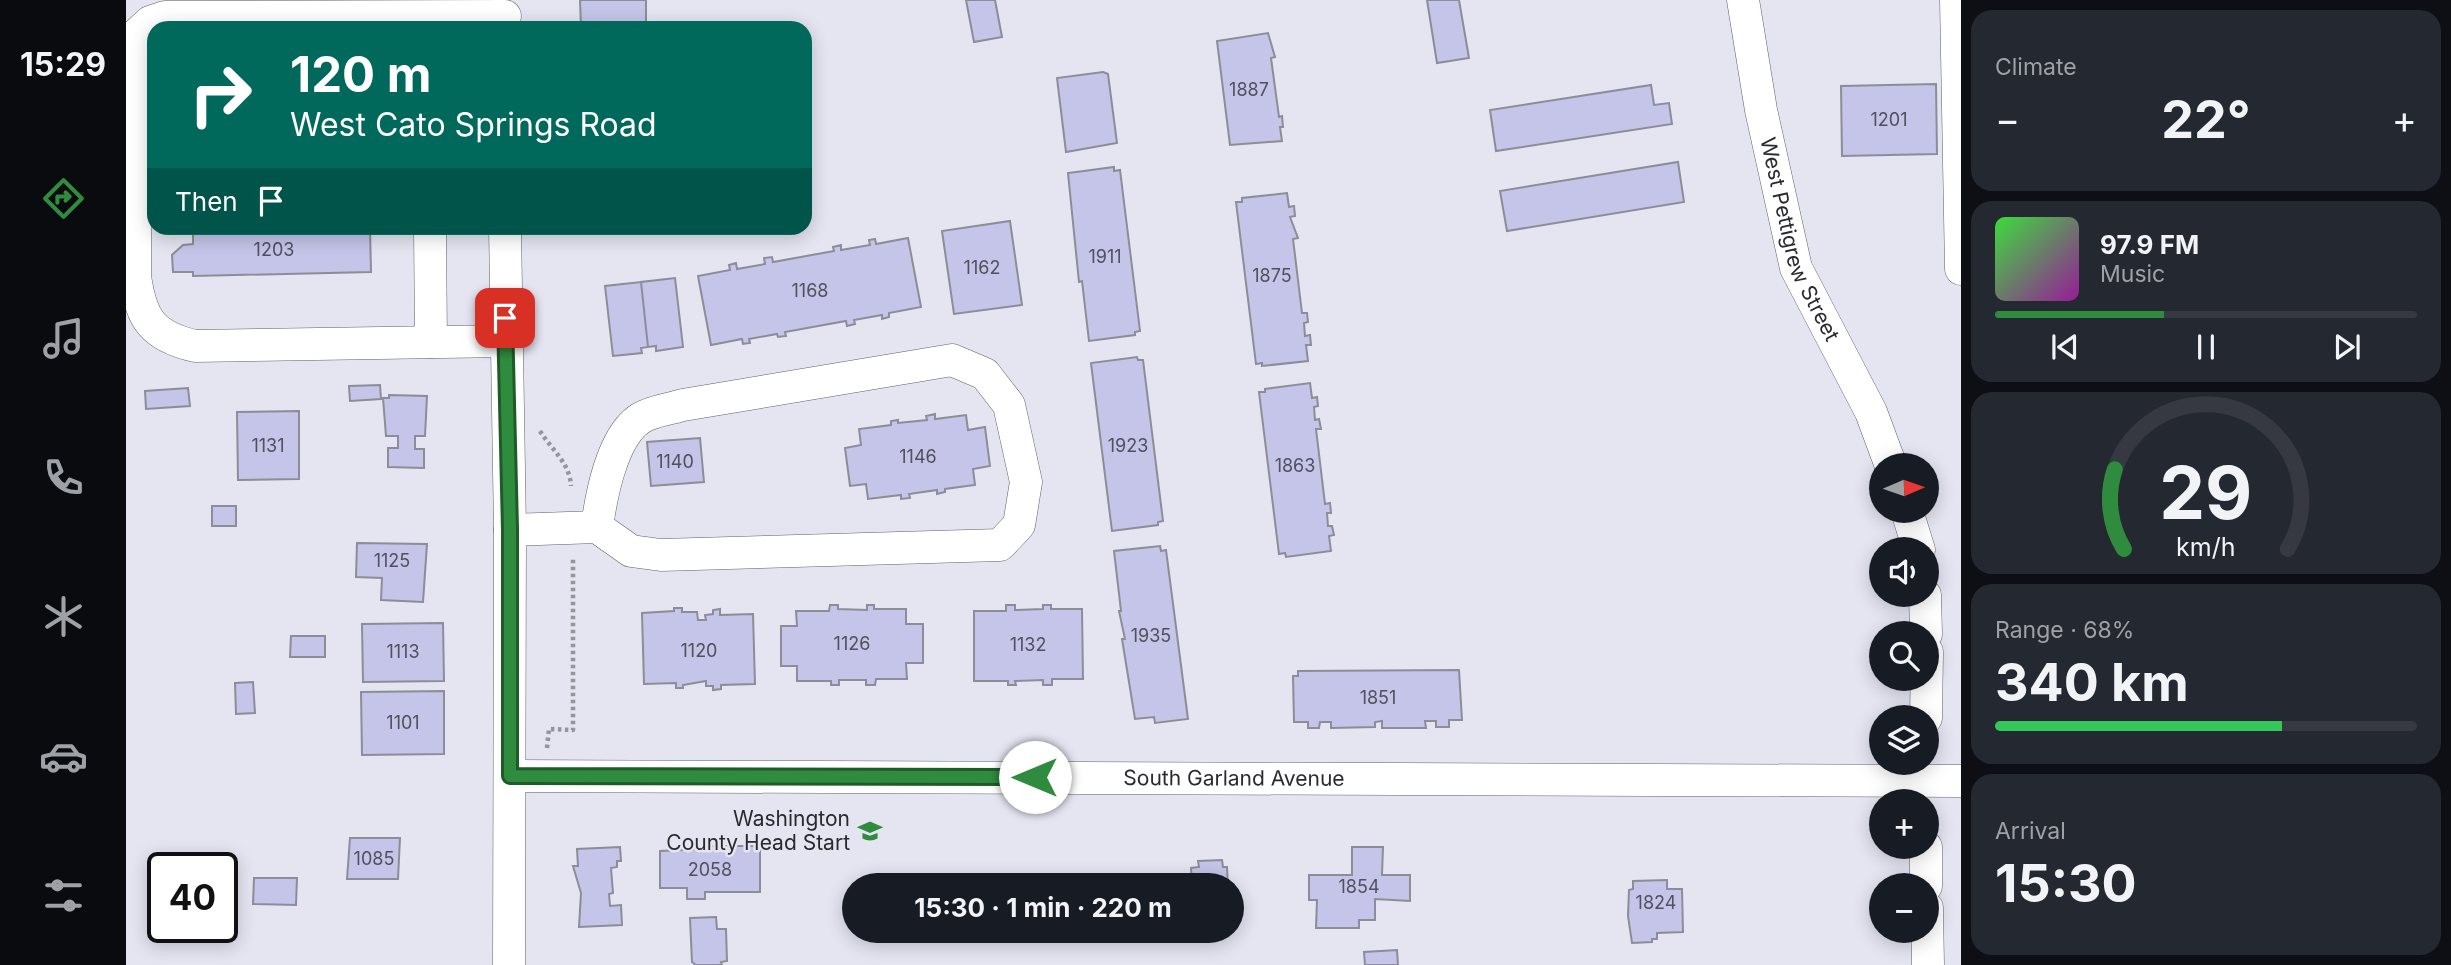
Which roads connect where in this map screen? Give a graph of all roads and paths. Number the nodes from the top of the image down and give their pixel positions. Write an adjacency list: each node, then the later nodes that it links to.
1 (1743, 0): 15 (street, West Pettigrew Street)
2 (1956, 0): 11 (street)
3 (505, 15): 6 (street)
4 (153, 21): 5 (street)
5 (263, 21)
6 (417, 21)
7 (147, 25): 8 (street)
8 (145, 95): 13 (street)
9 (430, 235): 13 (street)
10 (505, 235): 12 (street)
11 (1961, 268)
12 (505, 341): 13 (street); 17 (street)
13 (430, 342)
14 (538, 429): 16 (path)
15 (1886, 453)
16 (585, 528): 16 (street); 17 (street); 19 (path)
17 (510, 530): 18 (street)
18 (510, 776): 19 (street, South Garland Avenue); 23 (street)
19 (543, 776): 21 (street, South Garland Avenue)
20 (1961, 781): 21 (street, South Garland Avenue)
21 (1925, 782)
22 (1928, 943): 24 (street)
23 (509, 965)
24 (1928, 965)

